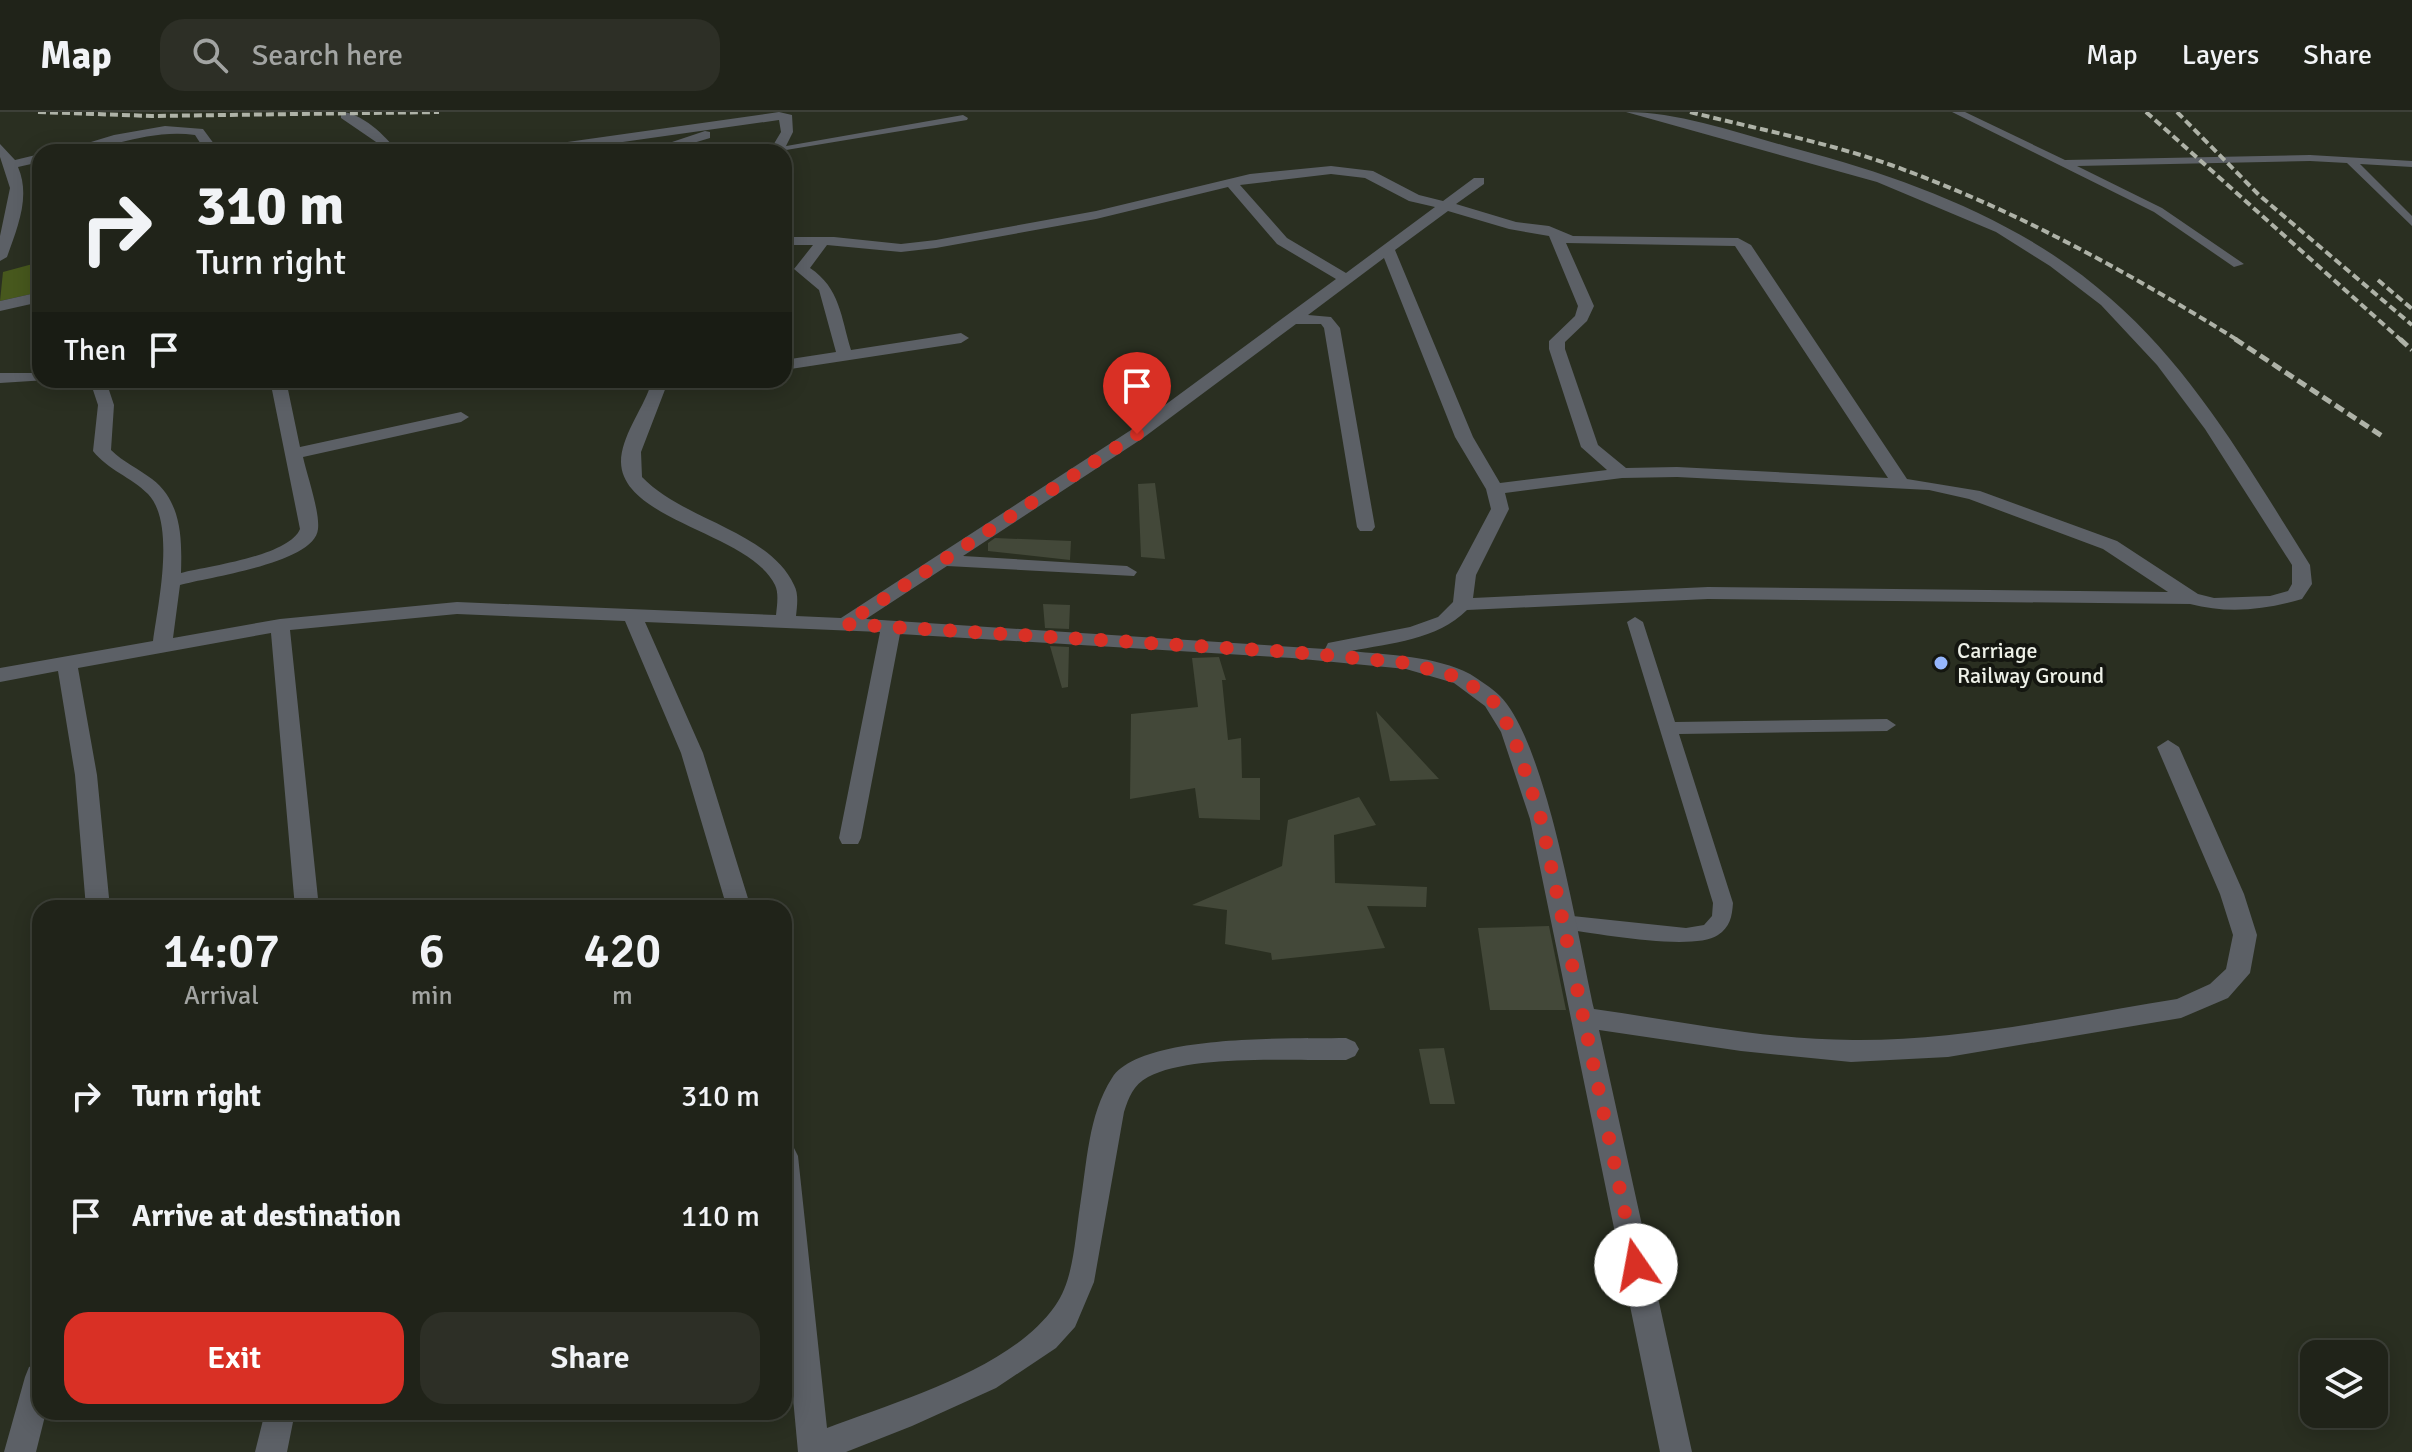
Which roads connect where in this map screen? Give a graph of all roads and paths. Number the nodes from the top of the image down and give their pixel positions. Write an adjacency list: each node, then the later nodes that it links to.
1 (1632, 112): 51 (street)
2 (1957, 112): 17 (lane)
3 (786, 113): 6 (street); 12 (street)
4 (345, 115): 9 (street)
5 (963, 118): 14 (lane)
6 (710, 125): 10 (street); 11 (street)
7 (103, 144): 8 (street)
8 (207, 144)
9 (385, 144)
10 (580, 144)
11 (680, 144)
12 (781, 144)
13 (0, 148): 18 (street)
14 (792, 148)
15 (2349, 159): 17 (lane); 19 (lane); 23 (lane)
16 (32, 160): 18 (street)
17 (2063, 163): 29 (lane)
18 (14, 164): 28 (street)
19 (2412, 164)
20 (1479, 181): 22 (street)
21 (1230, 182): 22 (street); 26 (street); 30 (street)
22 (1446, 206): 24 (street); 27 (street)
23 (2412, 223)
24 (1554, 232): 44 (street); 45 (street)
25 (792, 241): 26 (street)
26 (821, 241): 35 (street)
27 (1387, 248): 30 (street); 46 (street)
28 (0, 257)
29 (2238, 264)
30 (1346, 279): 33 (street)
31 (32, 299): 32 (street)
32 (0, 306)
33 (1293, 319): 47 (street); 48 (street)
34 (961, 338): 35 (street)
35 (845, 357): 36 (street)
36 (792, 364)
37 (0, 378): 38 (street)
38 (32, 378)
39 (101, 388): 50 (street)
40 (280, 388): 43 (street)
41 (657, 388): 54 (street)
42 (461, 417): 43 (street)
43 (292, 454): 50 (street)
44 (1622, 473): 45 (street); 46 (street)
45 (1900, 482): 51 (street)
46 (1495, 489): 52 (street)
47 (1366, 527)
48 (943, 560): 49 (street); 56 (street)
49 (1127, 572)
50 (171, 581): 59 (street)
51 (2191, 598): 52 (street)
52 (1462, 604): 60 (street)
53 (632, 615): 54 (street); 57 (street); 69 (street)
54 (786, 622): 56 (street)
55 (1635, 622): 64 (lane)
56 (845, 624): 58 (street)
57 (280, 625): 59 (street); 68 (street)
58 (891, 627): 60 (street); 66 (street)
59 (162, 646): 61 (street)
60 (1292, 652): 70 (street)
61 (67, 663): 62 (street); 67 (street)
62 (0, 675)
63 (1887, 725): 64 (lane)
64 (1669, 728): 70 (lane)
65 (2168, 747): 71 (street)
66 (850, 838)
67 (97, 900)
68 (306, 900)
69 (737, 900)
70 (1563, 922): 71 (street)
71 (1583, 1017): 79 (street)
72 (1346, 1049): 76 (street)
73 (792, 1235): 76 (street)
74 (32, 1407): 77 (street)
75 (278, 1420): 78 (street)
76 (814, 1451)
77 (20, 1452)
78 (271, 1452)
79 (1676, 1452)

